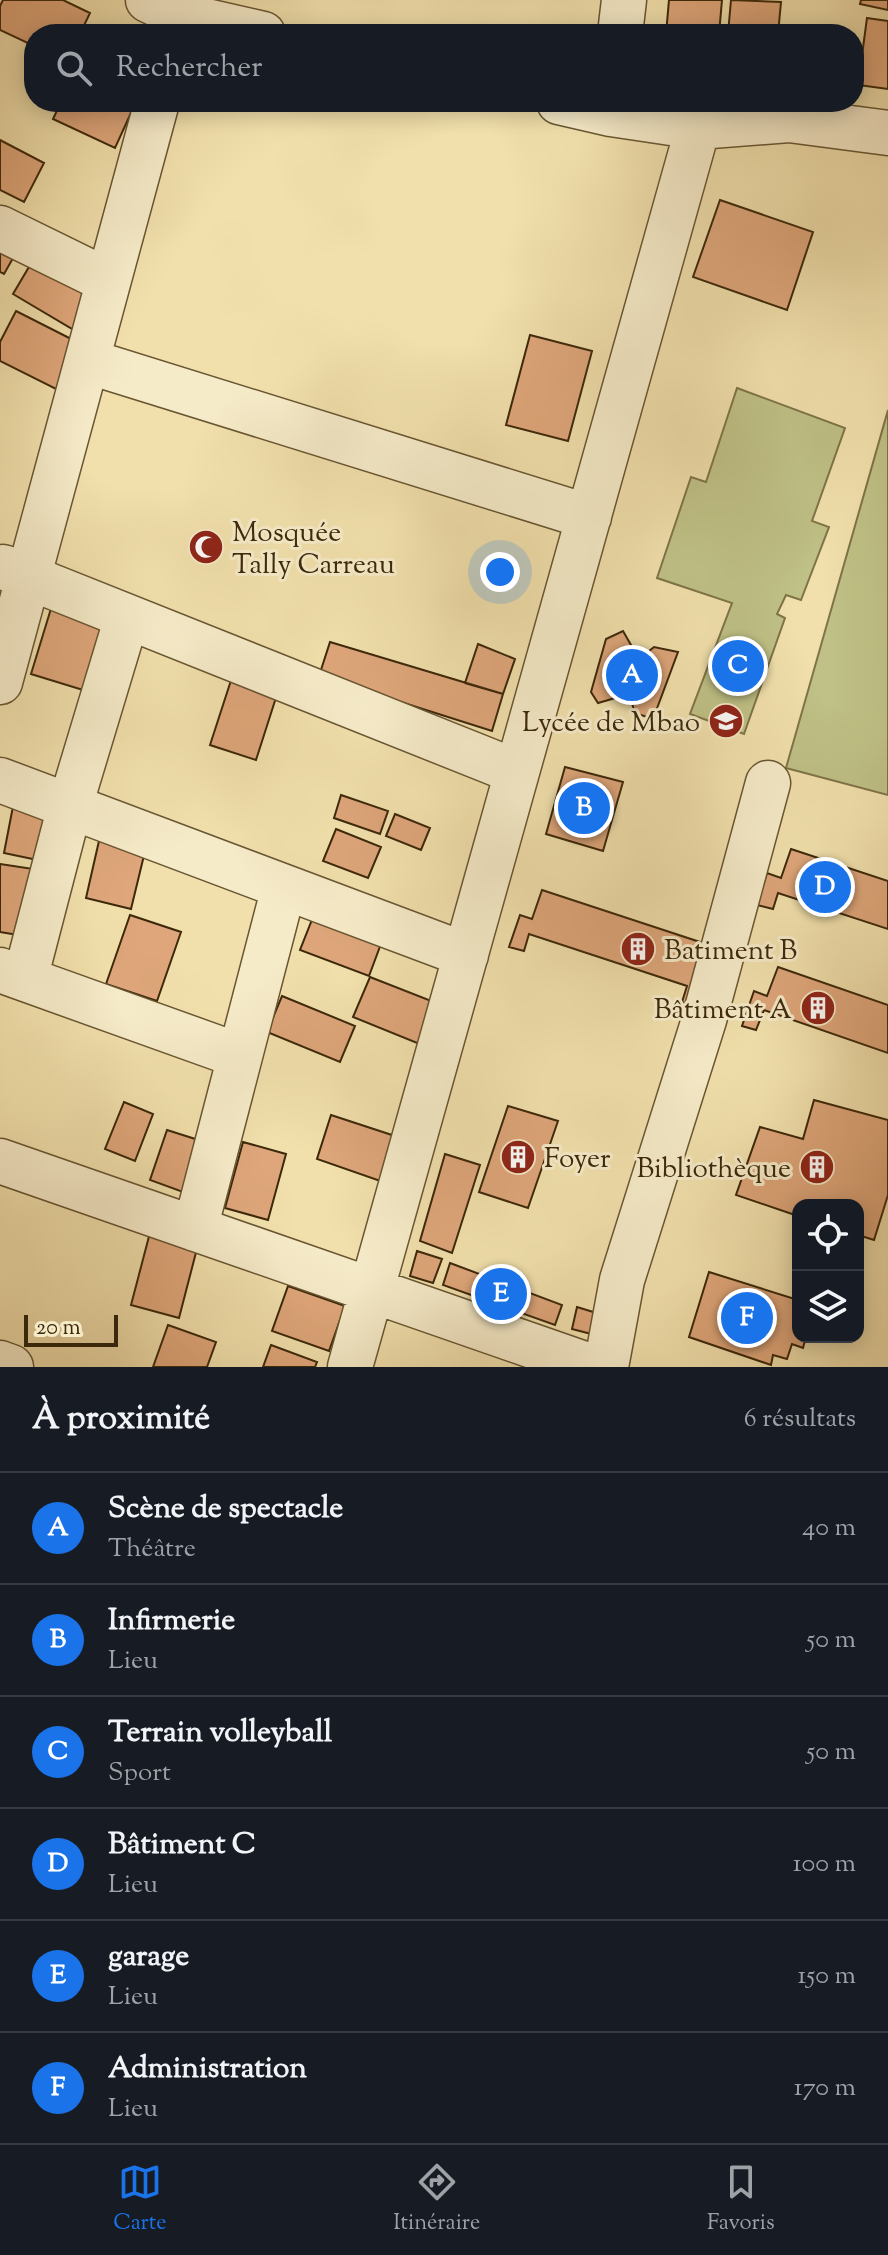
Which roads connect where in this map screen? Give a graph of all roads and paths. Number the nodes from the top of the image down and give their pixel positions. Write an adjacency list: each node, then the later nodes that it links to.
1 (278, 0): 5 (street)
2 (624, 0): 6 (street)
3 (168, 16): 4 (street)
4 (210, 24)
5 (275, 24)
6 (621, 24)
7 (154, 112): 12 (street)
8 (629, 112): 9 (street)
9 (698, 127): 10 (street); 14 (street)
10 (888, 133)
11 (0, 228): 12 (street)
12 (108, 281): 13 (street)
13 (87, 361): 14 (street); 15 (street)
14 (589, 517): 18 (street)
15 (14, 571): 16 (street); 17 (street)
16 (127, 617): 18 (street); 21 (street)
17 (0, 682)
18 (517, 772): 23 (street)
19 (0, 780): 21 (street)
20 (768, 783): 34 (street)
21 (70, 806): 22 (street); 24 (street)
22 (284, 887): 23 (street); 25 (street)
23 (466, 955): 28 (street)
24 (12, 975): 25 (street)
25 (240, 1056): 27 (street)
26 (0, 1161): 27 (street)
27 (195, 1229): 28 (street)
28 (372, 1290): 29 (street); 32 (street)
29 (545, 1359): 33 (street)
30 (0, 1363): 31 (street)
31 (11, 1367)
32 (350, 1367)
33 (593, 1367)
34 (606, 1367)

